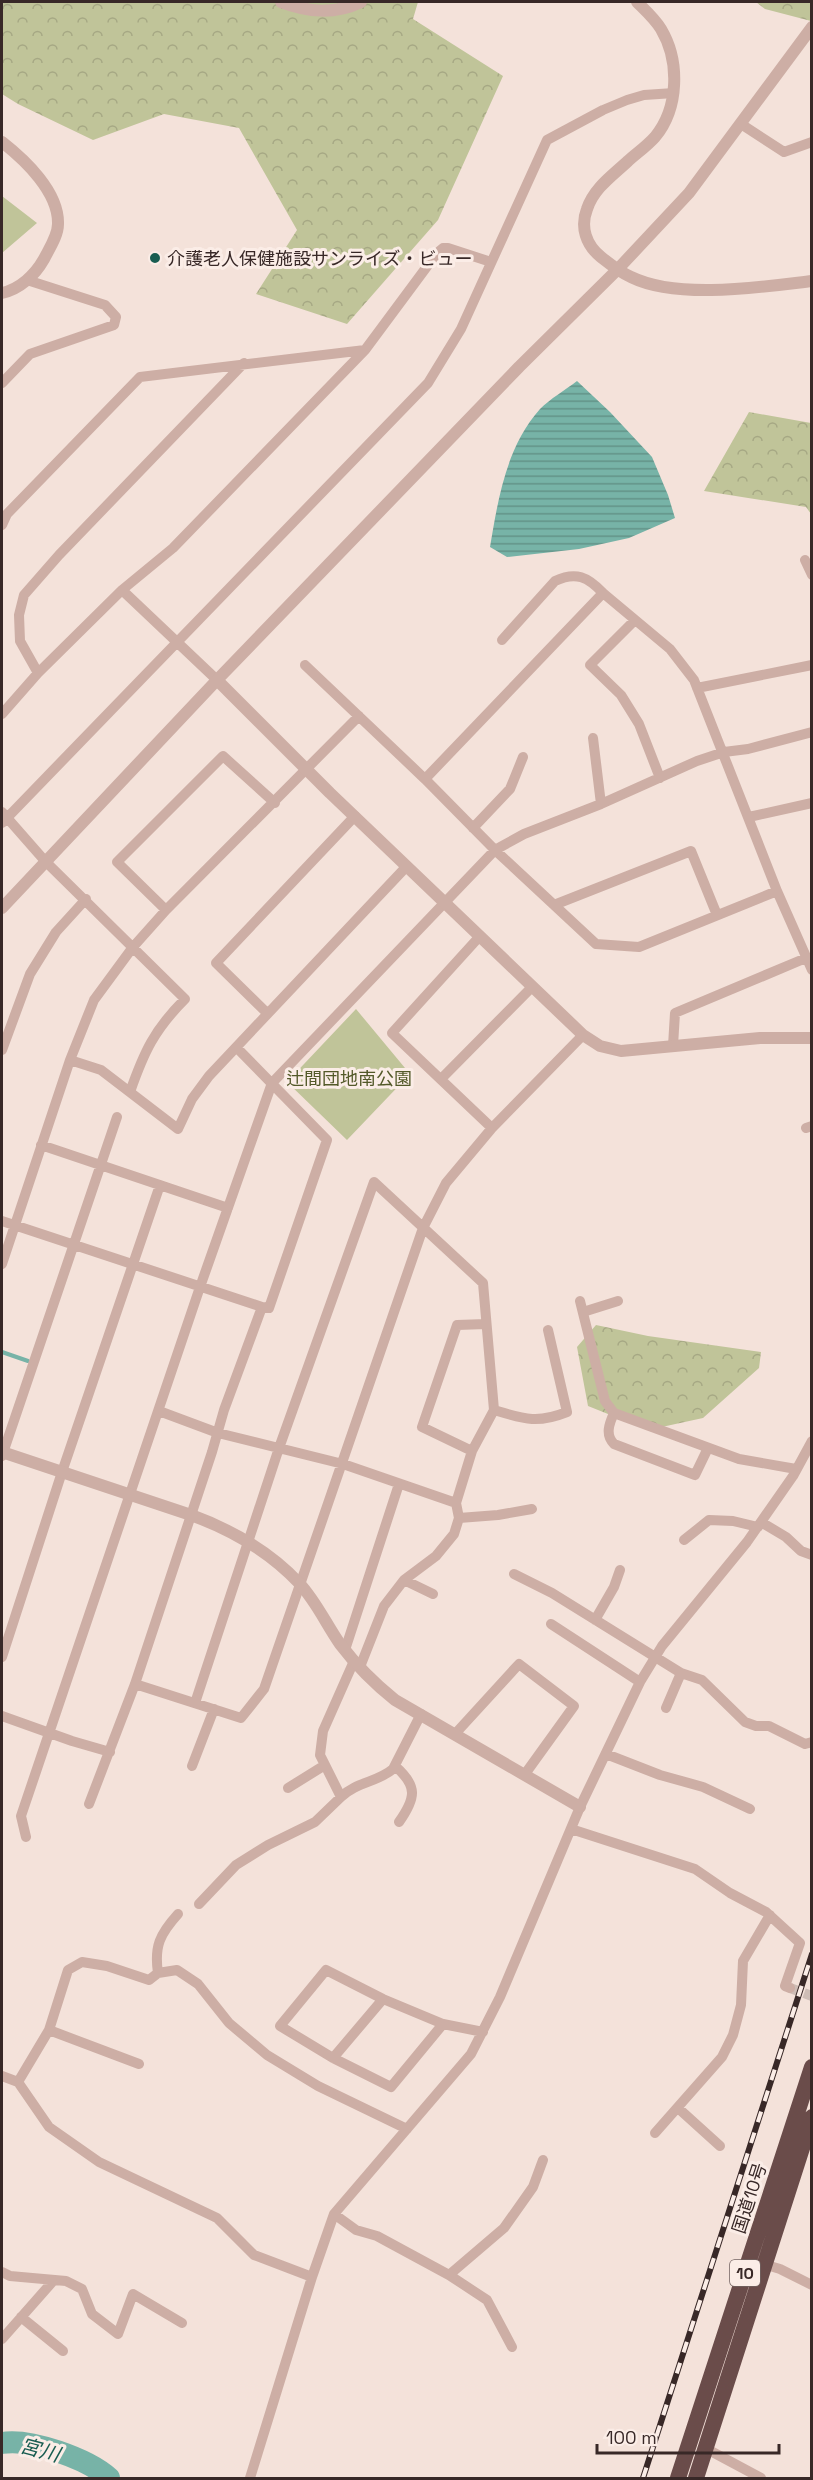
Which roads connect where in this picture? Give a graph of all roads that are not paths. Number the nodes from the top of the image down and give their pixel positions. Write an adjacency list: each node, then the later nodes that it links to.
1 (281, 2): 2 (street)
2 (361, 2)
3 (637, 2): 5 (street)
4 (812, 27): 6 (street)
5 (674, 93): 9 (street); 10 (street)
6 (741, 124): 8 (street); 10 (street)
7 (2, 142): 11 (street)
8 (812, 142)
9 (491, 262): 14 (street); 24 (street)
10 (617, 270): 12 (street); 28 (street)
11 (27, 280): 13 (street); 16 (street)
12 (812, 281)
13 (2, 293)
14 (364, 350): 15 (street); 20 (street)
15 (244, 363): 17 (street); 27 (street)
16 (2, 383)
17 (2, 525)
18 (805, 560): 19 (street)
19 (812, 575)
20 (122, 590): 24 (street); 27 (street)
21 (603, 593): 22 (street); 23 (street); 38 (street)
22 (635, 620): 29 (street); 37 (street)
23 (501, 640)
24 (176, 641): 28 (street); 43 (street)
25 (305, 665): 31 (street)
26 (812, 665): 29 (street)
27 (38, 674): 30 (street)
28 (217, 680): 36 (street); 47 (street)
29 (697, 688): 34 (street)
30 (2, 714)
31 (359, 716): 36 (street); 38 (street)
32 (812, 732): 34 (street)
33 (593, 738): 41 (street)
34 (724, 752): 37 (street); 44 (street)
35 (523, 757): 45 (street)
36 (308, 769): 39 (street); 42 (street)
37 (660, 778): 41 (street)
38 (425, 779): 45 (street)
39 (275, 803): 54 (street); 54 (street)
40 (812, 803): 44 (street)
41 (601, 804): 46 (street)
42 (355, 816): 48 (street); 61 (street)
43 (3, 818): 47 (street)
44 (749, 818): 49 (street)
45 (473, 828): 46 (street)
46 (495, 850): 51 (street); 52 (street)
47 (45, 861): 50 (street); 53 (street)
48 (407, 866): 51 (street); 61 (street)
49 (777, 891): 55 (street); 58 (street)
50 (86, 899): 57 (street); 66 (street)
51 (444, 902): 56 (street); 69 (street)
52 (554, 905): 55 (street); 55 (street)
53 (2, 908)
54 (166, 910): 57 (street)
55 (717, 915)
56 (480, 936): 60 (street); 68 (street)
57 (132, 947): 67 (street); 70 (street)
58 (806, 958): 59 (street); 64 (street)
59 (812, 970)
60 (532, 987): 62 (street); 68 (street)
61 (267, 1013): 65 (street)
62 (583, 1035): 64 (street); 72 (street)
63 (812, 1038): 64 (street)
64 (673, 1046)
65 (237, 1048): 69 (street); 70 (street)
66 (2, 1050)
67 (70, 1060): 70 (street); 73 (street)
68 (441, 1079): 72 (street)
69 (272, 1083): 76 (street); 85 (street)
70 (130, 1092)
71 (117, 1117): 74 (street)
72 (492, 1128): 79 (street)
73 (41, 1145): 74 (street); 78 (street)
74 (101, 1166): 75 (street); 80 (street)
75 (160, 1185): 76 (street); 81 (street)
76 (228, 1208): 83 (street)
77 (2, 1221): 78 (street)
78 (15, 1225): 80 (street); 82 (street)
79 (423, 1228): 86 (street); 93 (street); 97 (street)
80 (74, 1244): 81 (street); 96 (street)
81 (133, 1263): 83 (street); 99 (street)
82 (2, 1264)
83 (200, 1287): 85 (street); 89 (street)
84 (618, 1301): 90 (street)
85 (262, 1307): 91 (street)
86 (486, 1324): 88 (street); 95 (street)
87 (548, 1330): 88 (street)
88 (494, 1410): 95 (street)
89 (159, 1411): 91 (street); 101 (street)
90 (614, 1413): 94 (street); 94 (street)
91 (218, 1433): 93 (street); 104 (street)
92 (812, 1441): 98 (street)
93 (279, 1448): 97 (street); 107 (street)
94 (708, 1448): 98 (street)
95 (472, 1451): 102 (street)
96 (2, 1453): 99 (street)
97 (343, 1464): 100 (street); 113 (street)
98 (796, 1469): 106 (street)
99 (62, 1472): 101 (street); 118 (street)
100 (399, 1484): 102 (street); 117 (street)
101 (130, 1496): 104 (street); 129 (street)
102 (456, 1503): 105 (street)
103 (532, 1509): 105 (street)
104 (191, 1515): 107 (street); 123 (street)
105 (459, 1518): 112 (street)
106 (759, 1524): 108 (street); 109 (street); 119 (street)
107 (247, 1540): 113 (street); 124 (street)
108 (684, 1540)
109 (812, 1555)
110 (620, 1570): 115 (street)
111 (514, 1574): 115 (street)
112 (404, 1580): 114 (street); 120 (street)
113 (300, 1584): 117 (street); 126 (street)
114 (433, 1594)
115 (595, 1620): 119 (street)
116 (551, 1624): 122 (street)
117 (345, 1650): 120 (street)
118 (2, 1657)
119 (655, 1658): 121 (street); 122 (street)
120 (357, 1664): 127 (street); 134 (street)
121 (681, 1673): 125 (street); 131 (street)
122 (640, 1682): 133 (street)
123 (135, 1684): 124 (street); 132 (street)
124 (195, 1703): 126 (street)
125 (666, 1708)
126 (214, 1709): 135 (street)
127 (420, 1714): 130 (street); 136 (street)
128 (2, 1716): 129 (street)
129 (51, 1733): 132 (street); 145 (street)
130 (455, 1734): 137 (street); 137 (street)
131 (812, 1742)
132 (110, 1752): 140 (street)
133 (606, 1754): 141 (street); 142 (street)
134 (325, 1765): 138 (street); 139 (street)
135 (192, 1766)
136 (395, 1766): 139 (street); 143 (street)
137 (525, 1774): 141 (street)
138 (288, 1788)
139 (341, 1797): 146 (street)
140 (89, 1804)
141 (580, 1807): 144 (street)
142 (750, 1809)
143 (399, 1822)
144 (571, 1829): 148 (street); 154 (street)
145 (26, 1837)
146 (200, 1904)
147 (178, 1914): 149 (street)
148 (770, 1915): 150 (street); 160 (street)
149 (158, 1973): 153 (street); 162 (street)
150 (790, 1988)
151 (383, 1999): 152 (street); 155 (street); 155 (street)
152 (443, 2024): 154 (street); 155 (street)
153 (49, 2030): 156 (street); 159 (street)
154 (483, 2032): 162 (street)
155 (333, 2058)
156 (139, 2064)
157 (812, 2067): 167 (highway, 国道10号 / 10)
158 (2, 2076): 159 (street)
159 (18, 2082): 170 (street)
160 (678, 2108): 163 (street); 164 (street)
161 (812, 2116): 167 (highway, 国道10号 / 10)
162 (407, 2129): 166 (street)
163 (655, 2133)
164 (720, 2146)
165 (543, 2160): 169 (street)
166 (334, 2214): 169 (street); 170 (street)
167 (757, 2262): 172 (street); 178 (highway, 国道10号 / 10); 180 (highway, 国道10号 / 10)
168 (2, 2272): 171 (street)
169 (449, 2275): 176 (street)
170 (312, 2277): 179 (street)
171 (54, 2280): 173 (street); 174 (street)
172 (812, 2285)
173 (21, 2317): 175 (street); 177 (street)
174 (182, 2323)
175 (2, 2339)
176 (512, 2347)
177 (63, 2351)
178 (705, 2448): 181 (highway, 国道10号 / 10); 182 (street)
179 (250, 2478)
180 (678, 2478)
181 (696, 2478)
182 (761, 2478)

